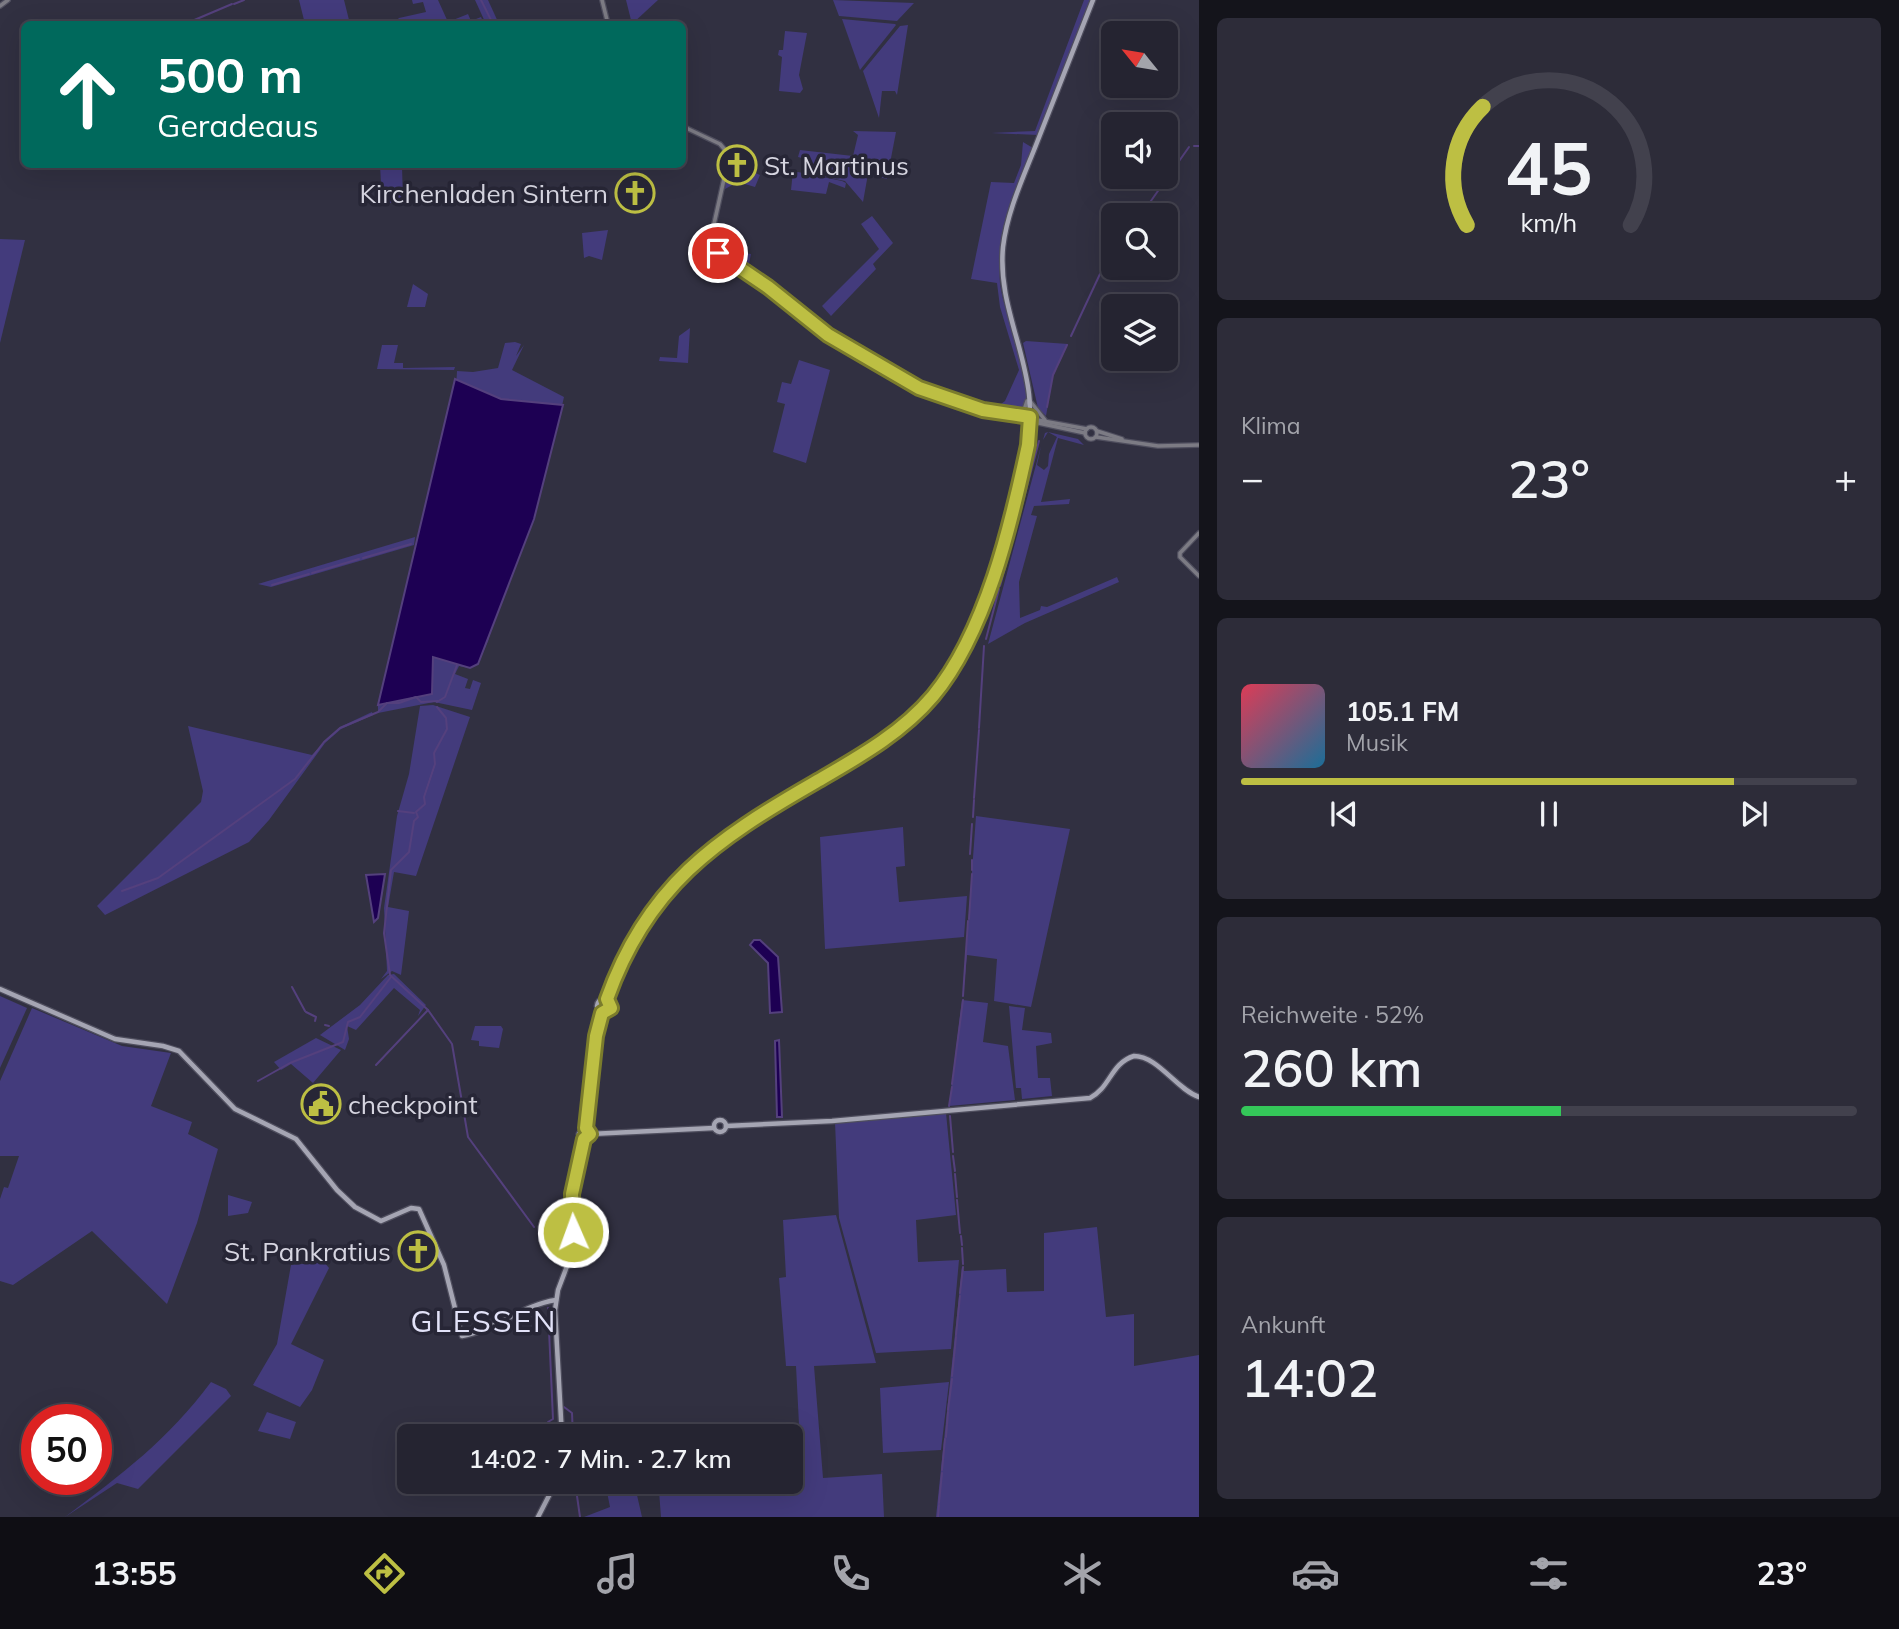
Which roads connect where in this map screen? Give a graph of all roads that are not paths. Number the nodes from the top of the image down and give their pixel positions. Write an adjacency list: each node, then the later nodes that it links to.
1 (8, 0): 4 (street)
2 (602, 0): 5 (street)
3 (1093, 0): 7 (main road)
4 (0, 6)
5 (607, 21)
6 (686, 128): 9 (street)
7 (1029, 392): 8 (main road); 10 (street)
8 (1030, 401): 11 (main road); 12 (street)
9 (983, 410): 10 (street); 11 (street)
10 (1016, 414): 11 (street)
11 (1030, 420): 12 (street); 13 (street); 21 (main road)
12 (1046, 421): 13 (street)
13 (1086, 431): 14 (street); 15 (street)
14 (1097, 431): 15 (street); 16 (street)
15 (1096, 437): 16 (street)
16 (1124, 440): 17 (street)
17 (1199, 445)
18 (1199, 533): 19 (street)
19 (1199, 576)
20 (0, 989): 27 (main road)
21 (607, 999): 22 (main road); 22 (main road)
22 (602, 1013): 24 (main road)
23 (1199, 1097): 25 (main road)
24 (586, 1128): 25 (main road); 26 (main road)
25 (590, 1134): 26 (main road)
26 (584, 1139): 27 (main road)
27 (556, 1300): 28 (main road)
28 (561, 1424)
29 (550, 1494): 30 (main road)
30 (538, 1517)

